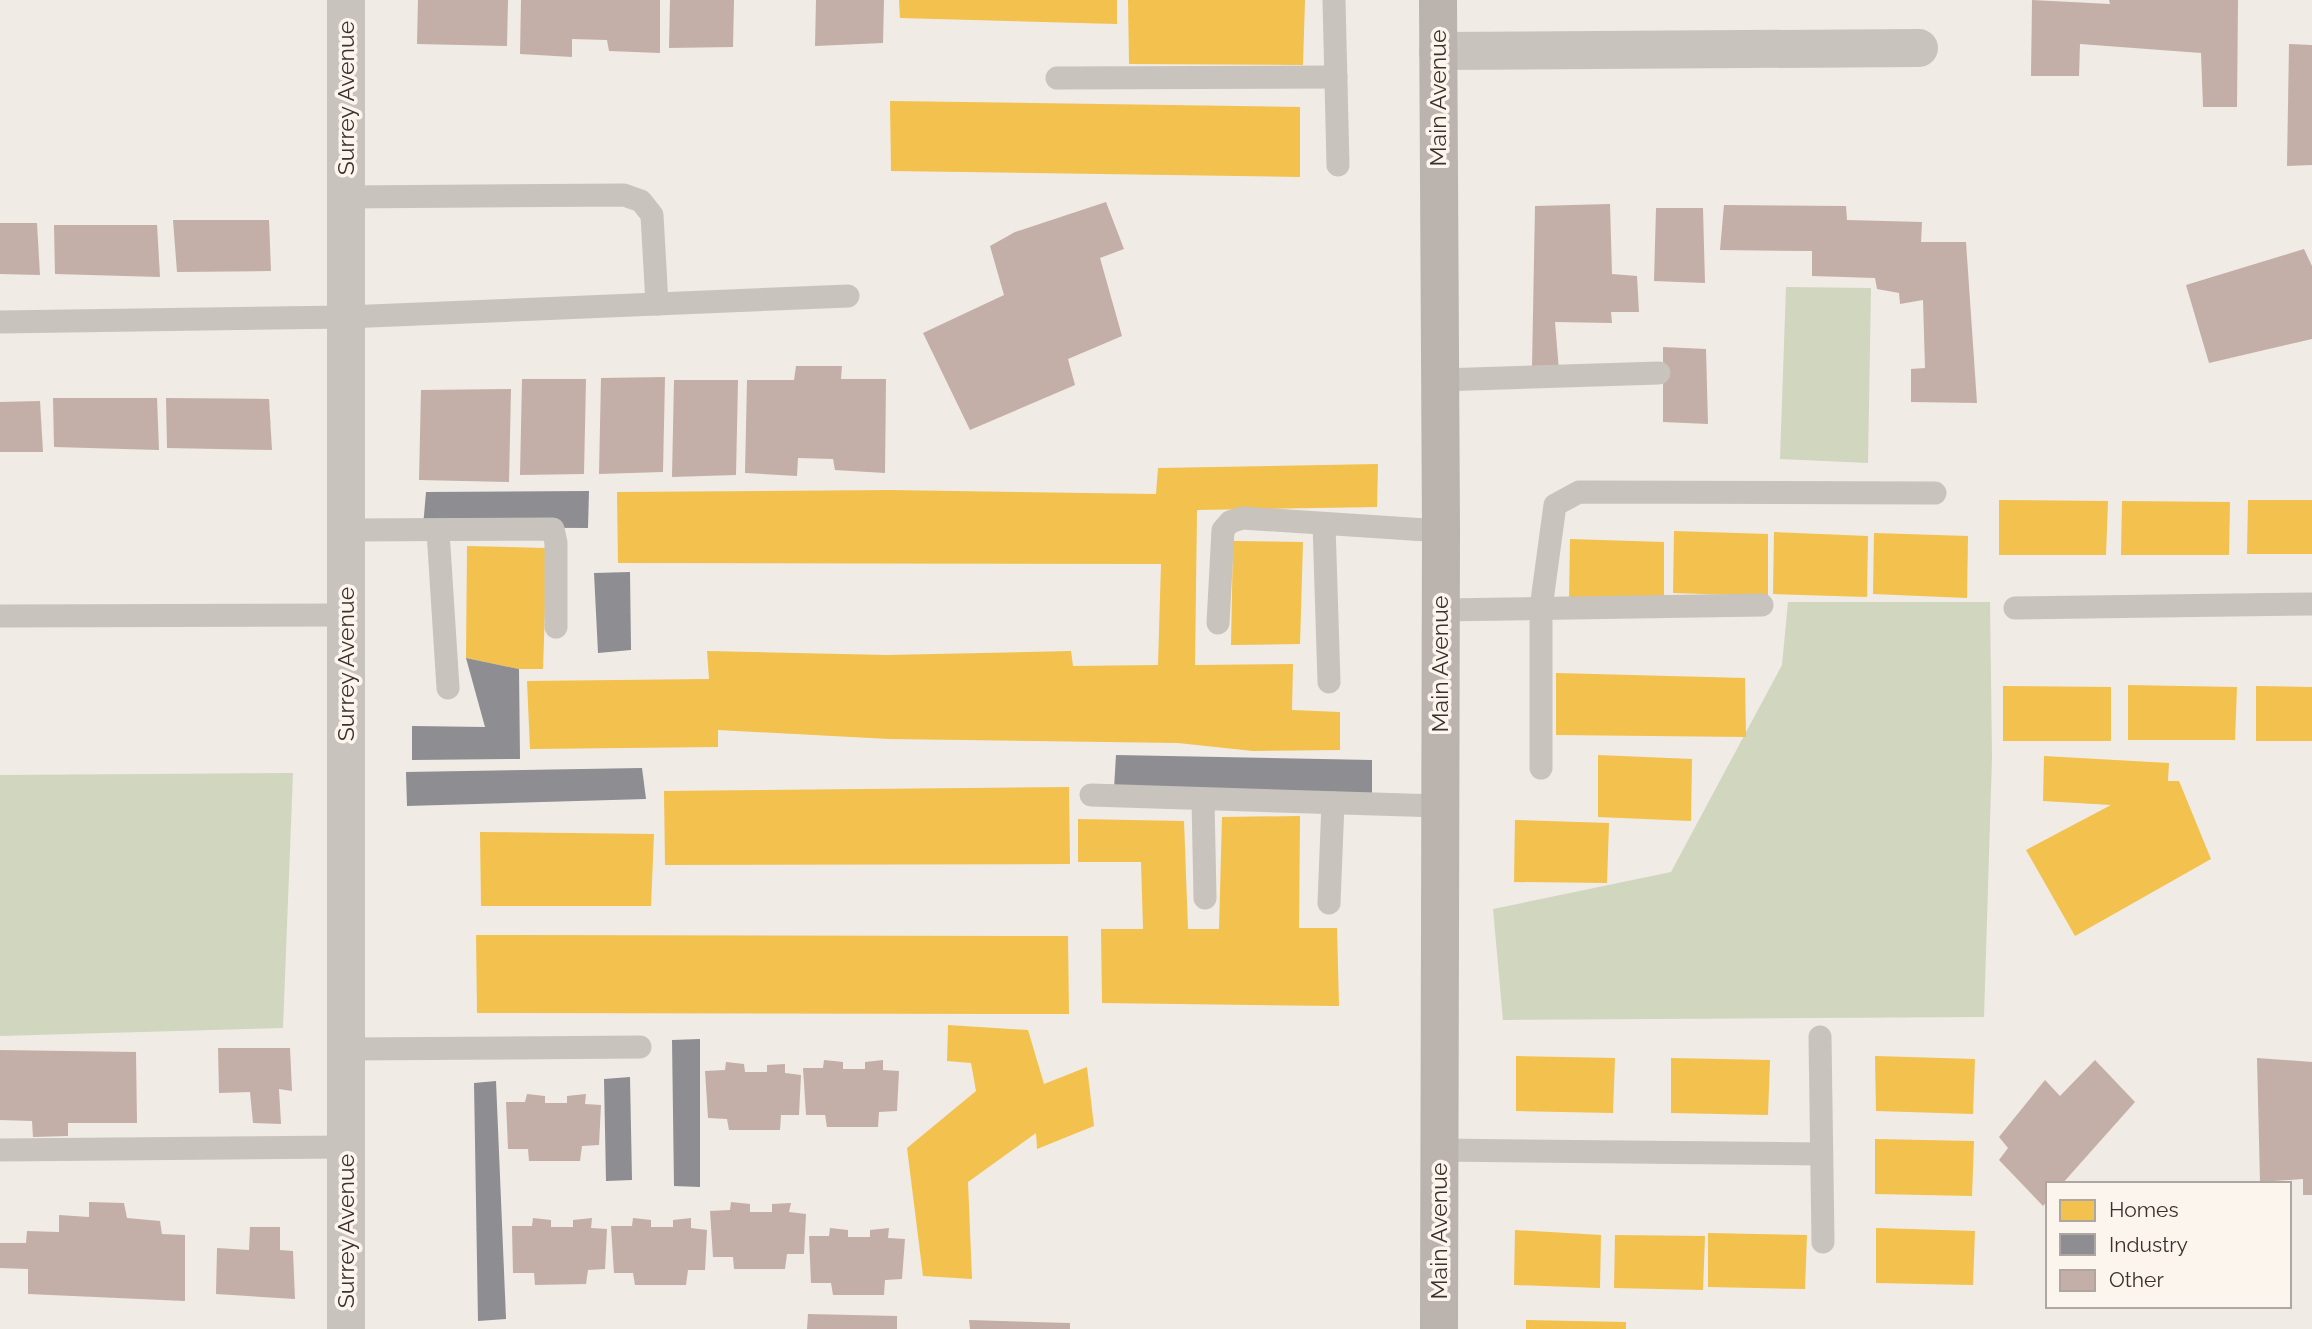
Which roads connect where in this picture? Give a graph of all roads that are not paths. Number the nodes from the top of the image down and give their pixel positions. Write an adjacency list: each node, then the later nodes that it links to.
1 (346, 0): 9 (street, Surrey Avenue)
2 (1335, 0): 6 (lane)
3 (1438, 0): 5 (street, Main Avenue)
4 (1919, 48): 5 (street)
5 (1438, 51): 15 (street, Main Avenue)
6 (1336, 77): 7 (lane); 8 (lane)
7 (1057, 78)
8 (1338, 165)
9 (346, 197): 11 (lane); 12 (street, Surrey Avenue)
10 (848, 296): 11 (lane)
11 (657, 304): 12 (lane)
12 (346, 317): 13 (lane); 18 (street, Surrey Avenue)
13 (0, 322)
14 (1659, 373): 15 (lane)
15 (1440, 380): 20 (street, Main Avenue)
16 (1935, 494): 23 (lane)
17 (1324, 524): 20 (lane); 28 (lane); 30 (lane)
18 (347, 530): 19 (lane); 26 (street, Surrey Avenue)
19 (438, 531): 29 (lane); 31 (lane)
20 (1441, 531): 25 (street, Main Avenue)
21 (2312, 604): 24 (lane)
22 (1762, 605): 23 (lane)
23 (1541, 608): 25 (lane); 32 (lane)
24 (2015, 608)
25 (1440, 610): 36 (street, Main Avenue)
26 (346, 615): 27 (lane); 41 (street, Surrey Avenue)
27 (0, 617)
28 (1218, 623)
29 (556, 627)
30 (1329, 682)
31 (448, 688)
32 (1541, 768)
33 (1091, 796): 34 (lane)
34 (1203, 799): 35 (lane); 37 (lane)
35 (1333, 803): 36 (lane); 38 (lane)
36 (1439, 806): 44 (street, Main Avenue)
37 (1205, 898)
38 (1329, 903)
39 (1820, 1037): 45 (lane)
40 (640, 1047): 41 (lane)
41 (346, 1049): 42 (street, Surrey Avenue)
42 (346, 1147): 43 (lane); 47 (street, Surrey Avenue)
43 (0, 1150)
44 (1440, 1150): 45 (lane); 48 (street, Main Avenue)
45 (1821, 1153): 46 (lane)
46 (1823, 1242)
47 (346, 1329)
48 (1439, 1329)

